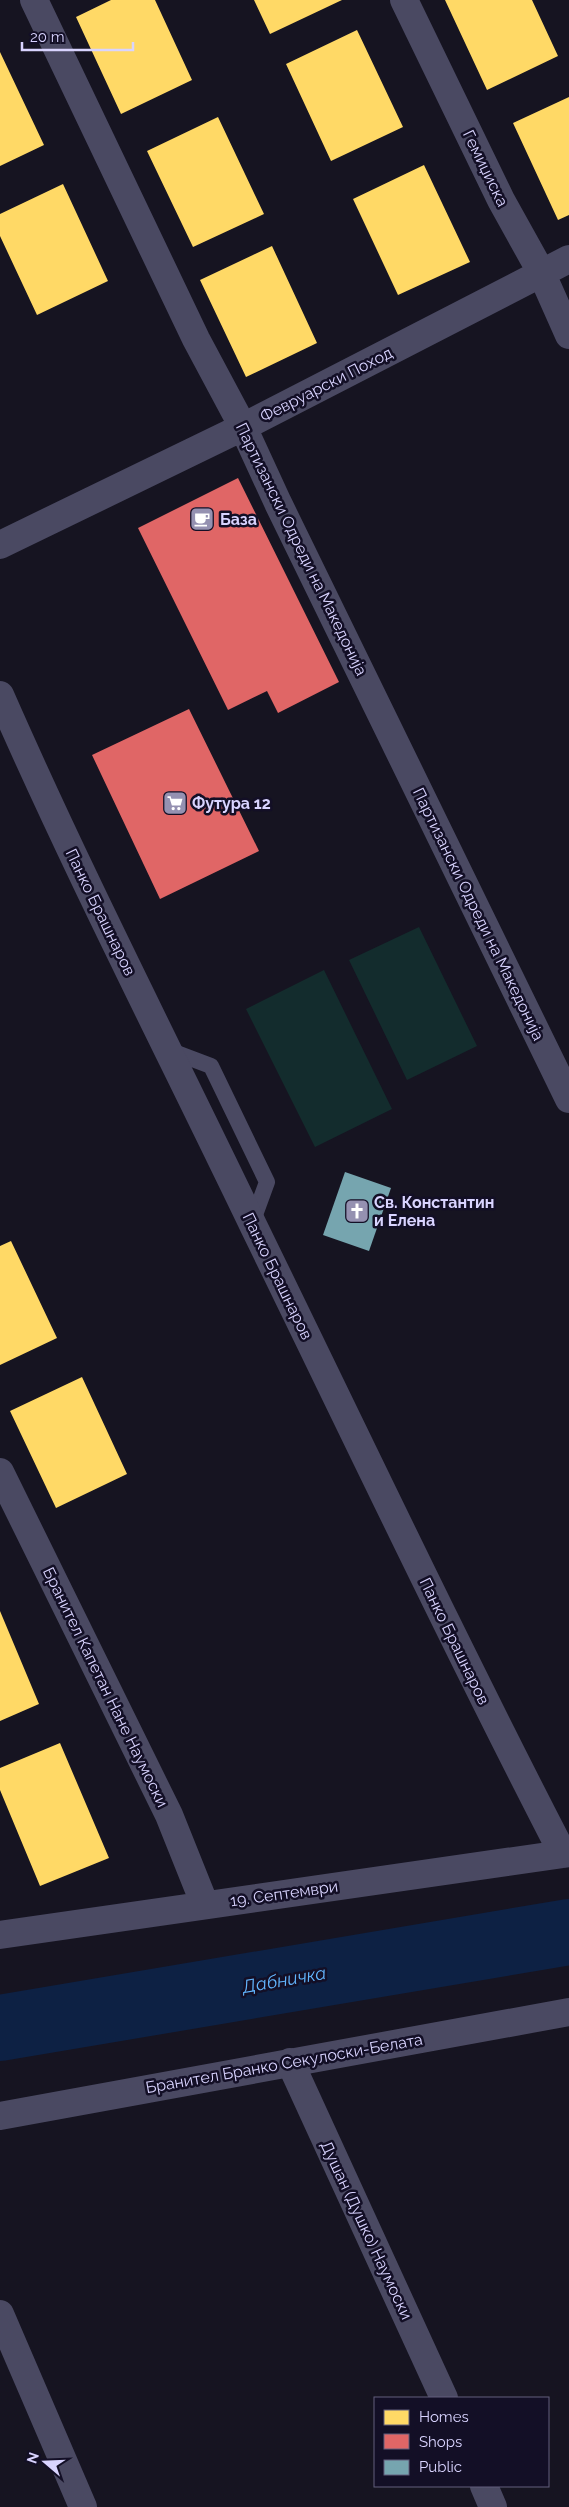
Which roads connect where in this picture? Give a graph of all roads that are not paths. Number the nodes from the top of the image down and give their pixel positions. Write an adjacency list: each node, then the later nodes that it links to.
1 (34, 0): 6 (street, Партизански Одреди на Македонија)
2 (404, 0): 4 (street, Гемиџиска)
3 (569, 259): 4 (street, Февруарски Поход)
4 (541, 272): 5 (street, Гемиџиска); 6 (street, Февруарски Поход)
5 (569, 335)
6 (243, 427): 7 (street, Февруарски Поход); 9 (street, Партизански Одреди на Македонија)
7 (0, 545)
8 (0, 695): 11 (street, Панко Брашнаров)
9 (569, 1099)
10 (0, 1472): 12 (street, Бранител Капетан Нане Наумоски)
11 (566, 1854): 12 (street, 19. Септември)
12 (205, 1905): 13 (street, 19. Септември)
13 (0, 1935)
14 (569, 2012): 15 (street, Бранител Бранко Секулоски-Белата)
15 (290, 2062): 16 (street, Бранител Бранко Секулоски-Белата); 18 (street, Душан (Душко) Наумоски)
16 (0, 2116)
17 (0, 2314): 20 (street)
18 (444, 2397)
19 (484, 2487): 21 (street)
20 (83, 2507)
21 (493, 2507)

